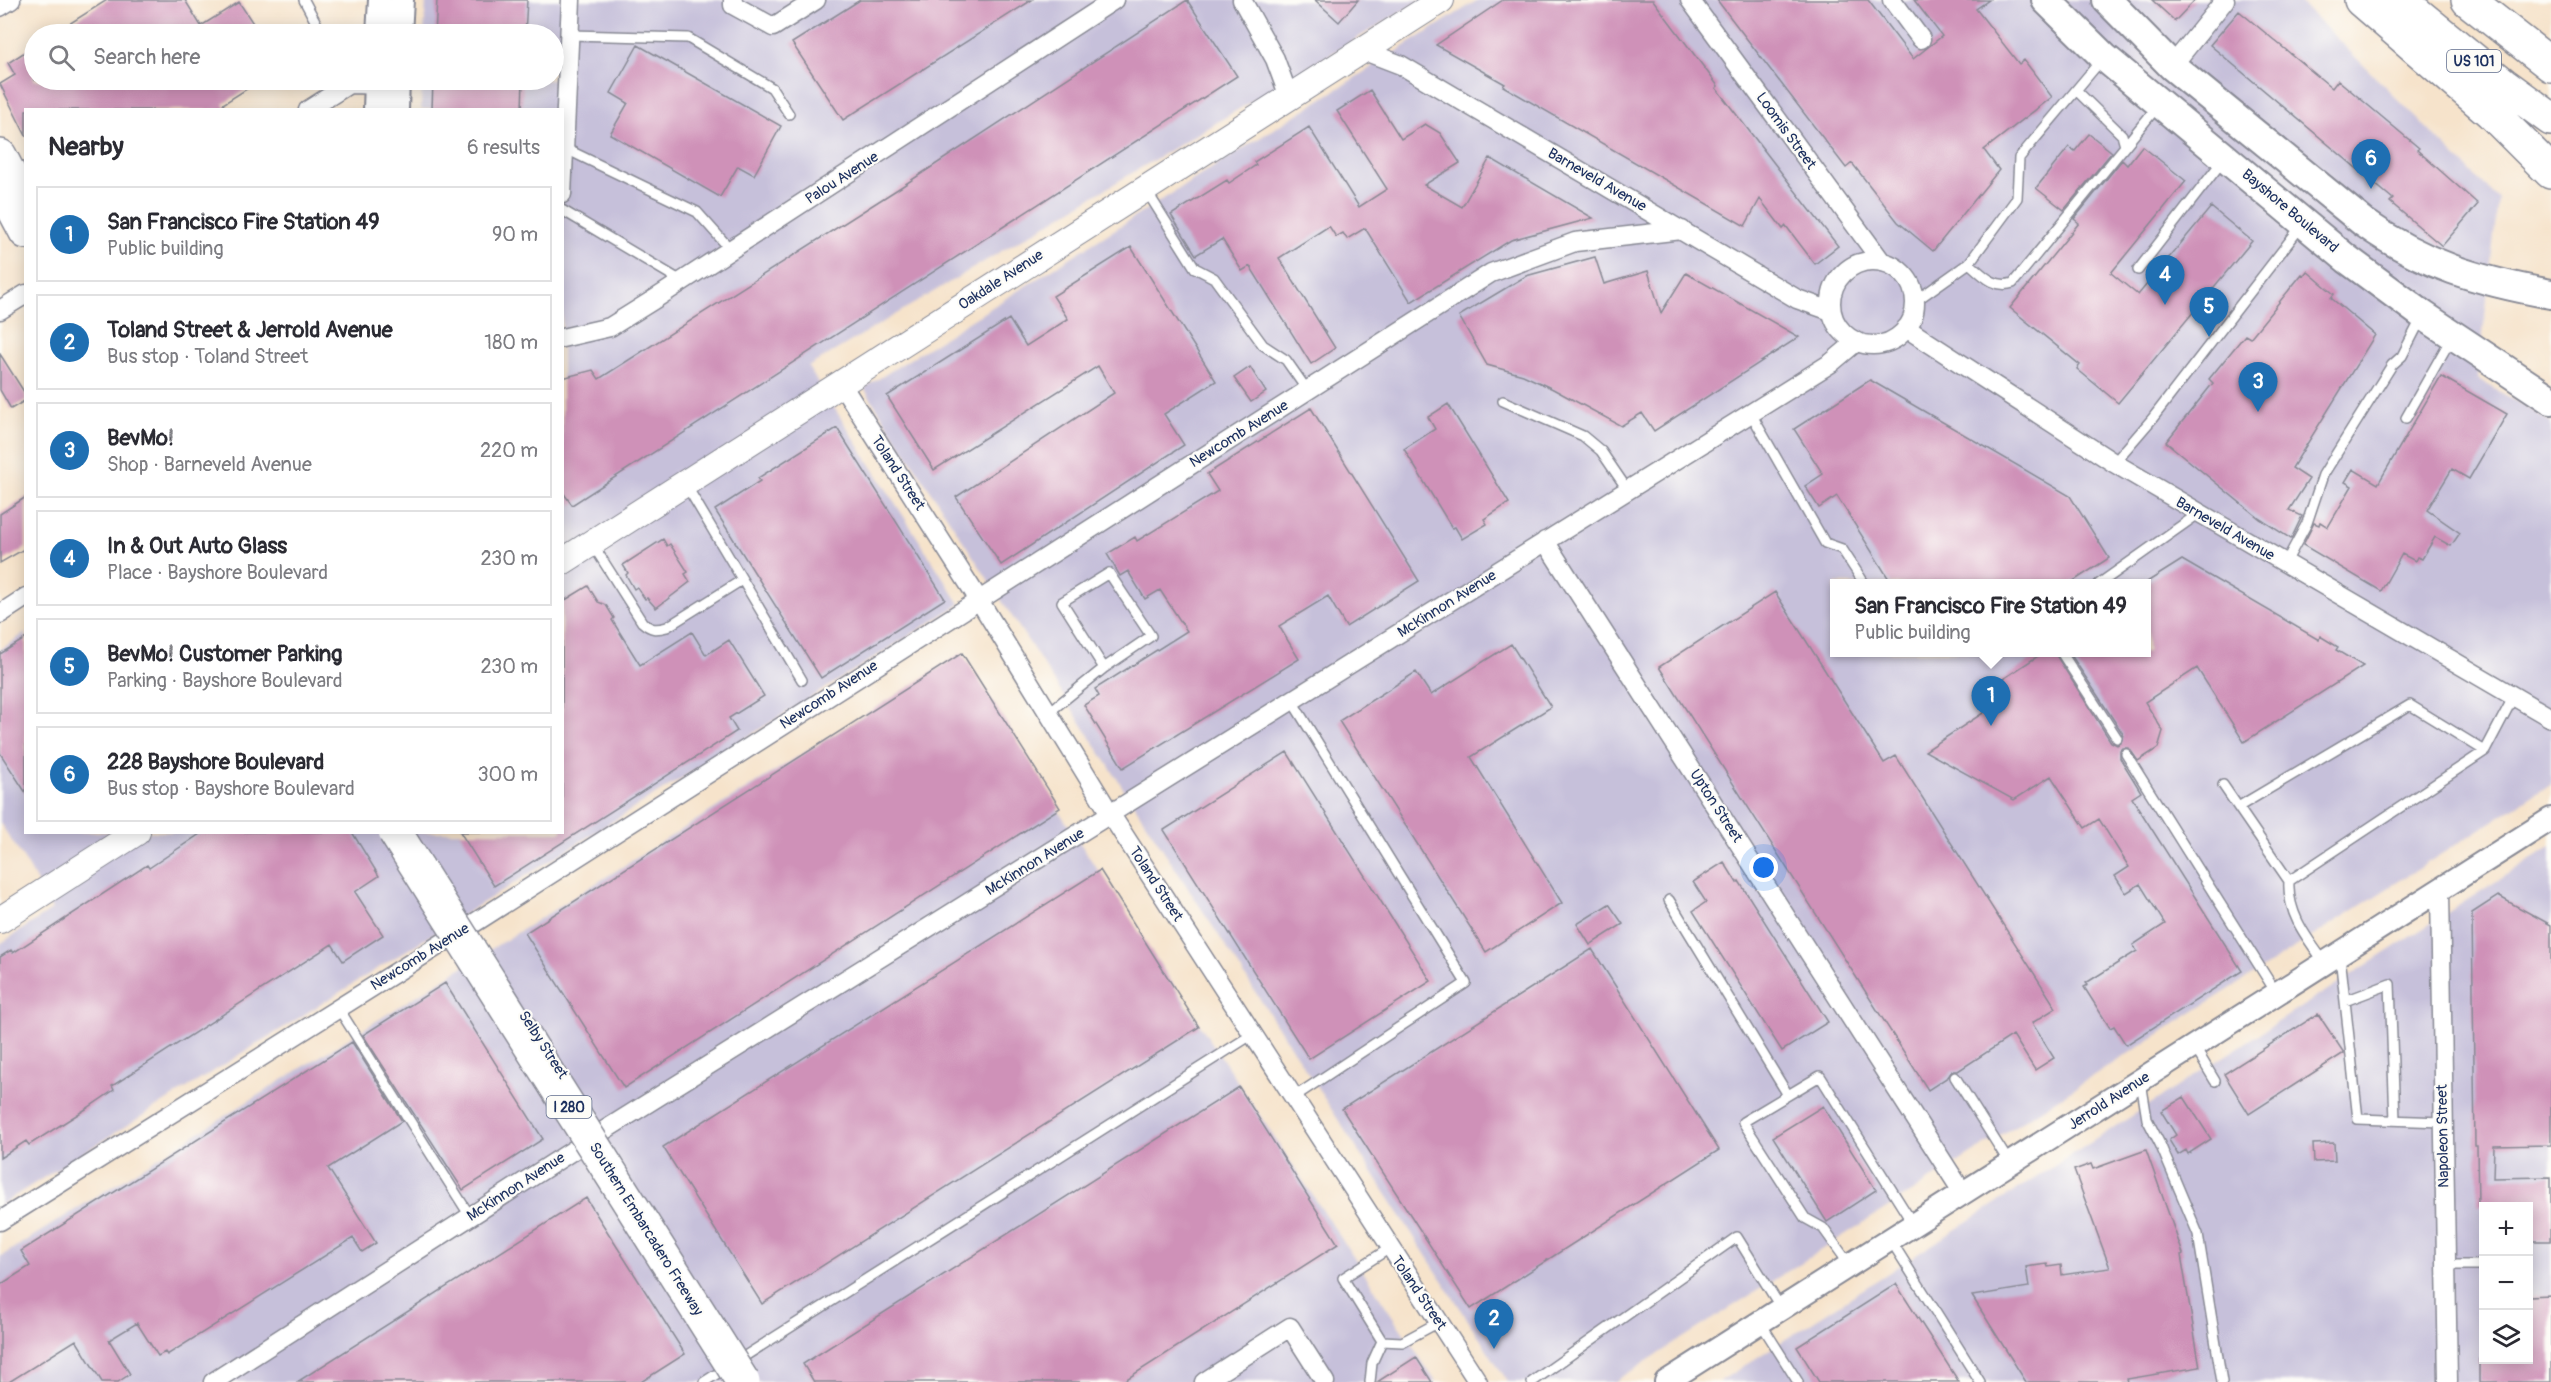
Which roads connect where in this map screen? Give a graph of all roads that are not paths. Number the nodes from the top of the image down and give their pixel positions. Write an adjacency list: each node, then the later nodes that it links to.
1 (11, 0): 19 (street)
2 (304, 0): 20 (lane)
3 (380, 0): 21 (street)
4 (402, 0): 22 (street)
5 (571, 0): 23 (street)
6 (733, 0): 7 (street)
7 (816, 0)
8 (1114, 0): 54 (street, Palou Avenue)
9 (1242, 0): 33 (street)
10 (1441, 0): 25 (main road, Oakdale Avenue)
11 (1690, 0): 56 (street, Loomis Street)
12 (1892, 0): 24 (street)
13 (2046, 0): 26 (main road, Bayshore Boulevard)
14 (2107, 0): 28 (main road)
15 (2224, 0): 28 (street)
16 (2361, 0): 45 (highway)
17 (2400, 0): 39 (highway, US 101)
18 (2468, 0): 27 (highway, US 101)
19 (0, 7)
20 (317, 24)
21 (379, 24)
22 (401, 24)
23 (570, 35): 38 (lane); 41 (street)
24 (1921, 39)
25 (1362, 50): 33 (main road, Oakdale Avenue); 53 (street, Barneveld Avenue)
26 (2104, 57): 32 (lane); 34 (main road, Bayshore Boulevard)
27 (2551, 65)
28 (2172, 66): 55 (main road)
29 (336, 90): 35 (street)
30 (384, 90): 36 (street)
31 (390, 90): 37 (street)
32 (2076, 90): 40 (lane); 57 (lane)
33 (1289, 97): 47 (main road, Oakdale Avenue)
34 (2160, 103): 40 (lane); 43 (main road, Bayshore Boulevard)
35 (311, 108)
36 (376, 108)
37 (396, 108)
38 (789, 114)
39 (2551, 119)
40 (2125, 146): 57 (lane)
41 (564, 148): 54 (lane)
42 (0, 156): 48 (highway)
43 (2225, 158): 51 (main road, Bayshore Boulevard); 58 (lane)
44 (0, 170): 50 (street)
45 (2551, 172)
46 (0, 183): 52 (highway)
47 (1145, 188): 71 (main road, Oakdale Avenue); 72 (lane)
48 (24, 200)
49 (564, 211): 59 (lane)
50 (24, 213)
51 (2304, 223): 66 (main road, Bayshore Boulevard); 77 (lane)
52 (24, 228)
53 (1682, 230): 64 (street, Barneveld Avenue); 72 (street, Newcomb Avenue)
54 (731, 250): 59 (street, Palou Avenue)
55 (2414, 255): 60 (main road); 65 (main road)
56 (1882, 262): 62 (street); 64 (street)
57 (1969, 263): 62 (lane)
58 (2138, 270)
59 (683, 282): 69 (street, Palou Avenue)
60 (2551, 294)
61 (24, 295): 63 (street)
62 (1914, 302): 67 (street)
63 (0, 310)
64 (1832, 311): 70 (street)
65 (2551, 311)
66 (2423, 315): 68 (main road, Bayshore Boulevard); 84 (lane)
67 (1906, 328): 70 (street); 77 (street, Barneveld Avenue)
68 (2453, 335): 73 (main road, Bayshore Boulevard); 76 (lane)
69 (564, 338)
70 (1856, 342): 75 (street, McKinnon Avenue)
71 (840, 382): 78 (main road, Oakdale Avenue); 89 (street, Toland Street)
72 (1307, 390): 89 (street, Newcomb Avenue)
73 (2549, 398)
74 (1503, 401): 79 (lane)
75 (1749, 412): 79 (street, McKinnon Avenue); 85 (lane)
76 (2406, 418)
77 (2114, 463): 80 (street, Barneveld Avenue)
78 (685, 483): 82 (main road, Oakdale Avenue); 87 (lane)
79 (1627, 489): 81 (street, McKinnon Avenue)
80 (2198, 514): 84 (street, Barneveld Avenue); 86 (lane)
81 (1545, 541): 95 (street, McKinnon Avenue); 129 (street, Upton Street)
82 (591, 543): 83 (main road, Oakdale Avenue); 87 (lane)
83 (564, 561)
84 (2285, 564): 94 (street, Barneveld Avenue)
85 (1861, 579)
86 (2106, 579)
87 (742, 580): 93 (lane)
88 (24, 598): 90 (street)
89 (979, 600): 96 (street, Toland Street); 113 (street, Newcomb Avenue)
90 (0, 614)
91 (2064, 657): 98 (lane)
92 (1104, 668): 92 (lane); 96 (lane)
93 (802, 680)
94 (2514, 696): 97 (street, Barneveld Avenue); 99 (lane)
95 (1292, 701): 103 (street, McKinnon Avenue); 124 (lane)
96 (1048, 713): 103 (street, Toland Street)
97 (2551, 718)
98 (2116, 738)
99 (2485, 751): 102 (lane); 109 (lane)
100 (2126, 754): 115 (lane)
101 (2223, 785): 102 (lane)
102 (2238, 807): 109 (lane)
103 (1111, 815): 118 (street, Toland Street); 127 (street, McKinnon Avenue)
104 (2551, 819): 110 (street, Jerrold Avenue)
105 (134, 834): 112 (main road)
106 (396, 834): 142 (highway, Southern Embarcadero Freeway / I 280, bridge)
107 (409, 834): 113 (street, Selby Street)
108 (409, 834): 142 (highway, Southern Embarcadero Freeway / I 280)
109 (2289, 881): 114 (lane)
110 (2440, 891): 114 (street, Jerrold Avenue); 126 (street, Napoleon Street)
111 (1669, 900): 123 (lane)
112 (0, 920)
113 (468, 927): 117 (street, Newcomb Avenue); 127 (street, Selby Street)
114 (2333, 958): 115 (street, Jerrold Avenue); 116 (lane)
115 (2277, 994): 119 (street, Jerrold Avenue)
116 (2345, 1001): 125 (lane); 125 (lane)
117 (339, 1009): 130 (lane); 131 (street, Newcomb Avenue)
118 (1253, 1034): 124 (street, Toland Street); 142 (lane)
119 (2194, 1046): 121 (street, Jerrold Avenue); 122 (lane)
120 (1955, 1077): 128 (lane)
121 (2141, 1080): 128 (street, Jerrold Avenue); 153 (lane)
122 (2215, 1081)
123 (1788, 1095): 132 (lane); 135 (lane)
124 (1294, 1097): 134 (street, Toland Street)
125 (2395, 1120): 126 (lane)
126 (2443, 1122): 136 (street, Napoleon Street)
127 (600, 1133): 130 (street, McKinnon Avenue); 142 (street, Selby Street)
128 (2010, 1164): 129 (street, Jerrold Avenue)
129 (1963, 1193): 132 (street, Jerrold Avenue)
130 (470, 1216): 143 (street, McKinnon Avenue)
131 (0, 1221)
132 (1913, 1224): 133 (street, Jerrold Avenue)
133 (1890, 1239): 135 (street, Jerrold Avenue); 152 (lane)
134 (1389, 1248): 139 (street, Toland Street); 141 (lane)
135 (1849, 1265): 138 (street, Jerrold Avenue)
136 (2446, 1265): 137 (lane); 154 (street, Napoleon Street)
137 (2479, 1265)
138 (1782, 1309): 140 (street, Jerrold Avenue); 149 (lane)
139 (1439, 1322): 141 (lane); 148 (street, Toland Street)
140 (1760, 1322): 150 (street, Jerrold Avenue); 151 (lane)
141 (1382, 1341): 147 (lane)
142 (748, 1376): 144 (lane)
143 (213, 1382)
144 (704, 1382)
145 (1204, 1382): 146 (street)
146 (1325, 1382)
147 (1370, 1382)
148 (1478, 1382)
149 (1532, 1382)
150 (1666, 1382)
151 (1798, 1382)
152 (1980, 1382)
153 (2222, 1382)
154 (2448, 1382)

